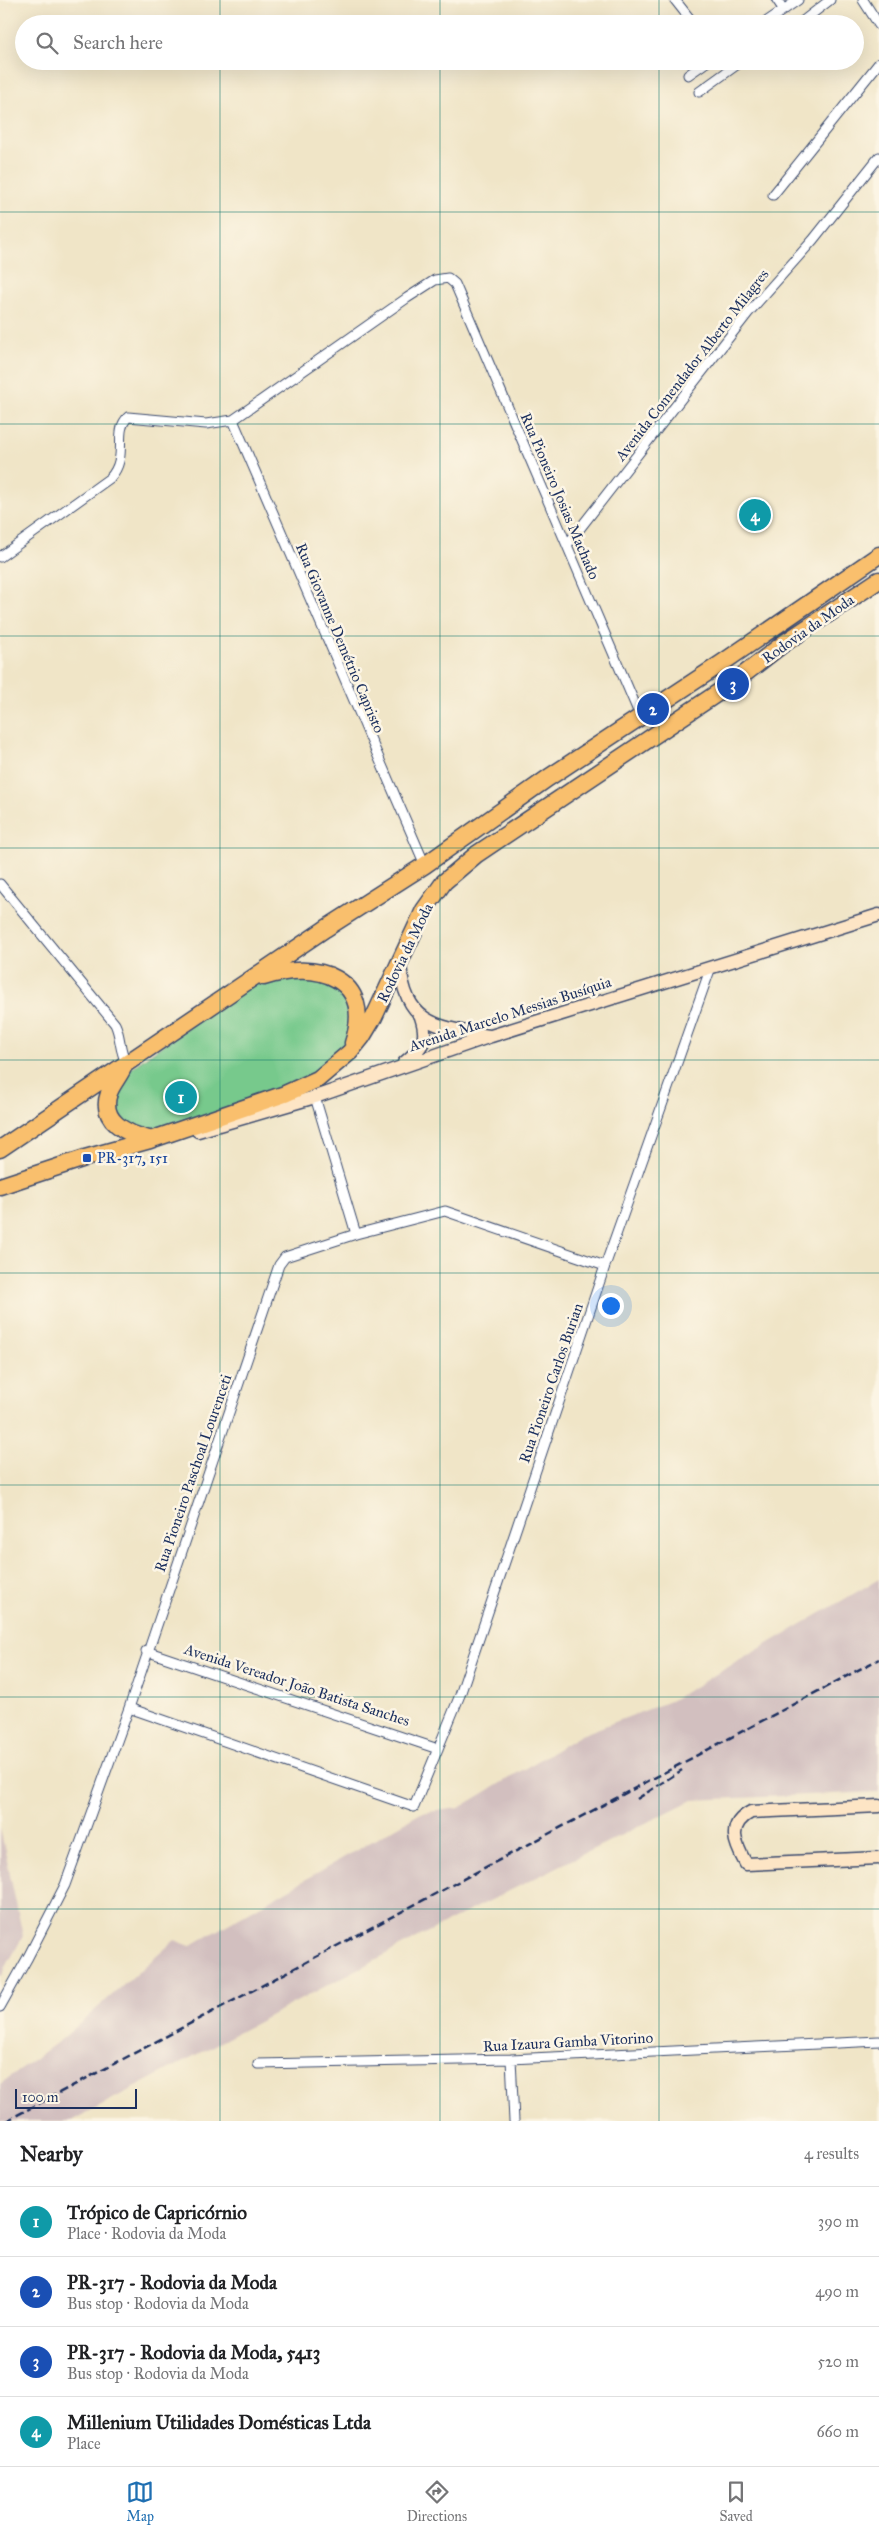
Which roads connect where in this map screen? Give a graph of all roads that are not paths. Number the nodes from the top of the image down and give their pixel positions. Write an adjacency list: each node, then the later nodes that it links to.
1 (675, 0): 7 (street)
2 (777, 0): 6 (street)
3 (798, 0): 6 (street)
4 (830, 0): 9 (street)
5 (863, 0): 10 (street)
6 (784, 10): 8 (street)
7 (687, 15)
8 (776, 15)
9 (811, 15)
10 (879, 25)
11 (879, 63): 17 (street)
12 (695, 70): 14 (street)
13 (723, 70): 15 (street)
14 (688, 75)
15 (699, 92)
16 (879, 157): 19 (street, Avenida Comendador Alberto Milagres)
17 (773, 195)
18 (233, 420): 19 (street, Rua Pioneiro Josias Machado); 21 (street); 24 (street, Rua Giovanne Demétrio Capristo)
19 (567, 545): 23 (street, Rua Pioneiro Josias Machado)
20 (879, 555): 23 (highway, Rodovia da Moda)
21 (0, 557)
22 (879, 580): 27 (highway, Rodovia da Moda)
23 (641, 718): 24 (highway, Rodovia da Moda)
24 (425, 865): 29 (highway, Rodovia da Moda)
25 (0, 884): 33 (street)
26 (879, 915): 28 (street, Avenida Marcelo Messias Busíquia)
27 (400, 964): 30 (street); 32 (highway, Rodovia da Moda)
28 (711, 967): 31 (street, Avenida Marcelo Messias Busíquia); 40 (street, Rua Pioneiro Carlos Burian)
29 (249, 982): 32 (highway); 33 (highway, Rodovia da Moda)
30 (421, 1017): 31 (street); 34 (street)
31 (491, 1036): 34 (street, Avenida Marcelo Messias Busíquia)
32 (350, 1052): 36 (highway, Rodovia da Moda)
33 (126, 1062): 36 (highway); 37 (highway, Rodovia da Moda)
34 (398, 1068): 35 (street, Avenida Marcelo Messias Busíquia)
35 (315, 1097): 36 (street, Avenida Marcelo Messias Busíquia); 39 (street)
36 (150, 1140): 38 (highway, Rodovia da Moda)
37 (0, 1149)
38 (0, 1186)
39 (356, 1234): 40 (street, Rua Pioneiro Paschoal Lourenceti); 41 (street, Rua Pioneiro Paschoal Lourenceti)
40 (605, 1266): 43 (street, Rua Pioneiro Carlos Burian)
41 (146, 1651): 42 (street, Rua Pioneiro Paschoal Lourenceti); 43 (street, Avenida Vereador João Batista Sanches)
42 (129, 1708): 43 (street, Rua Pioneiro Carlos Burian); 46 (street, Rua Pioneiro Paschoal Lourenceti)
43 (438, 1749)
44 (879, 1806): 45 (street)
45 (879, 1858)
46 (0, 2008)
47 (879, 2041): 48 (street, Rua Izaura Gamba Vitorino)
48 (512, 2059): 49 (street, Rua Izaura Gamba Vitorino); 50 (street)
49 (258, 2064)
50 (514, 2121)

